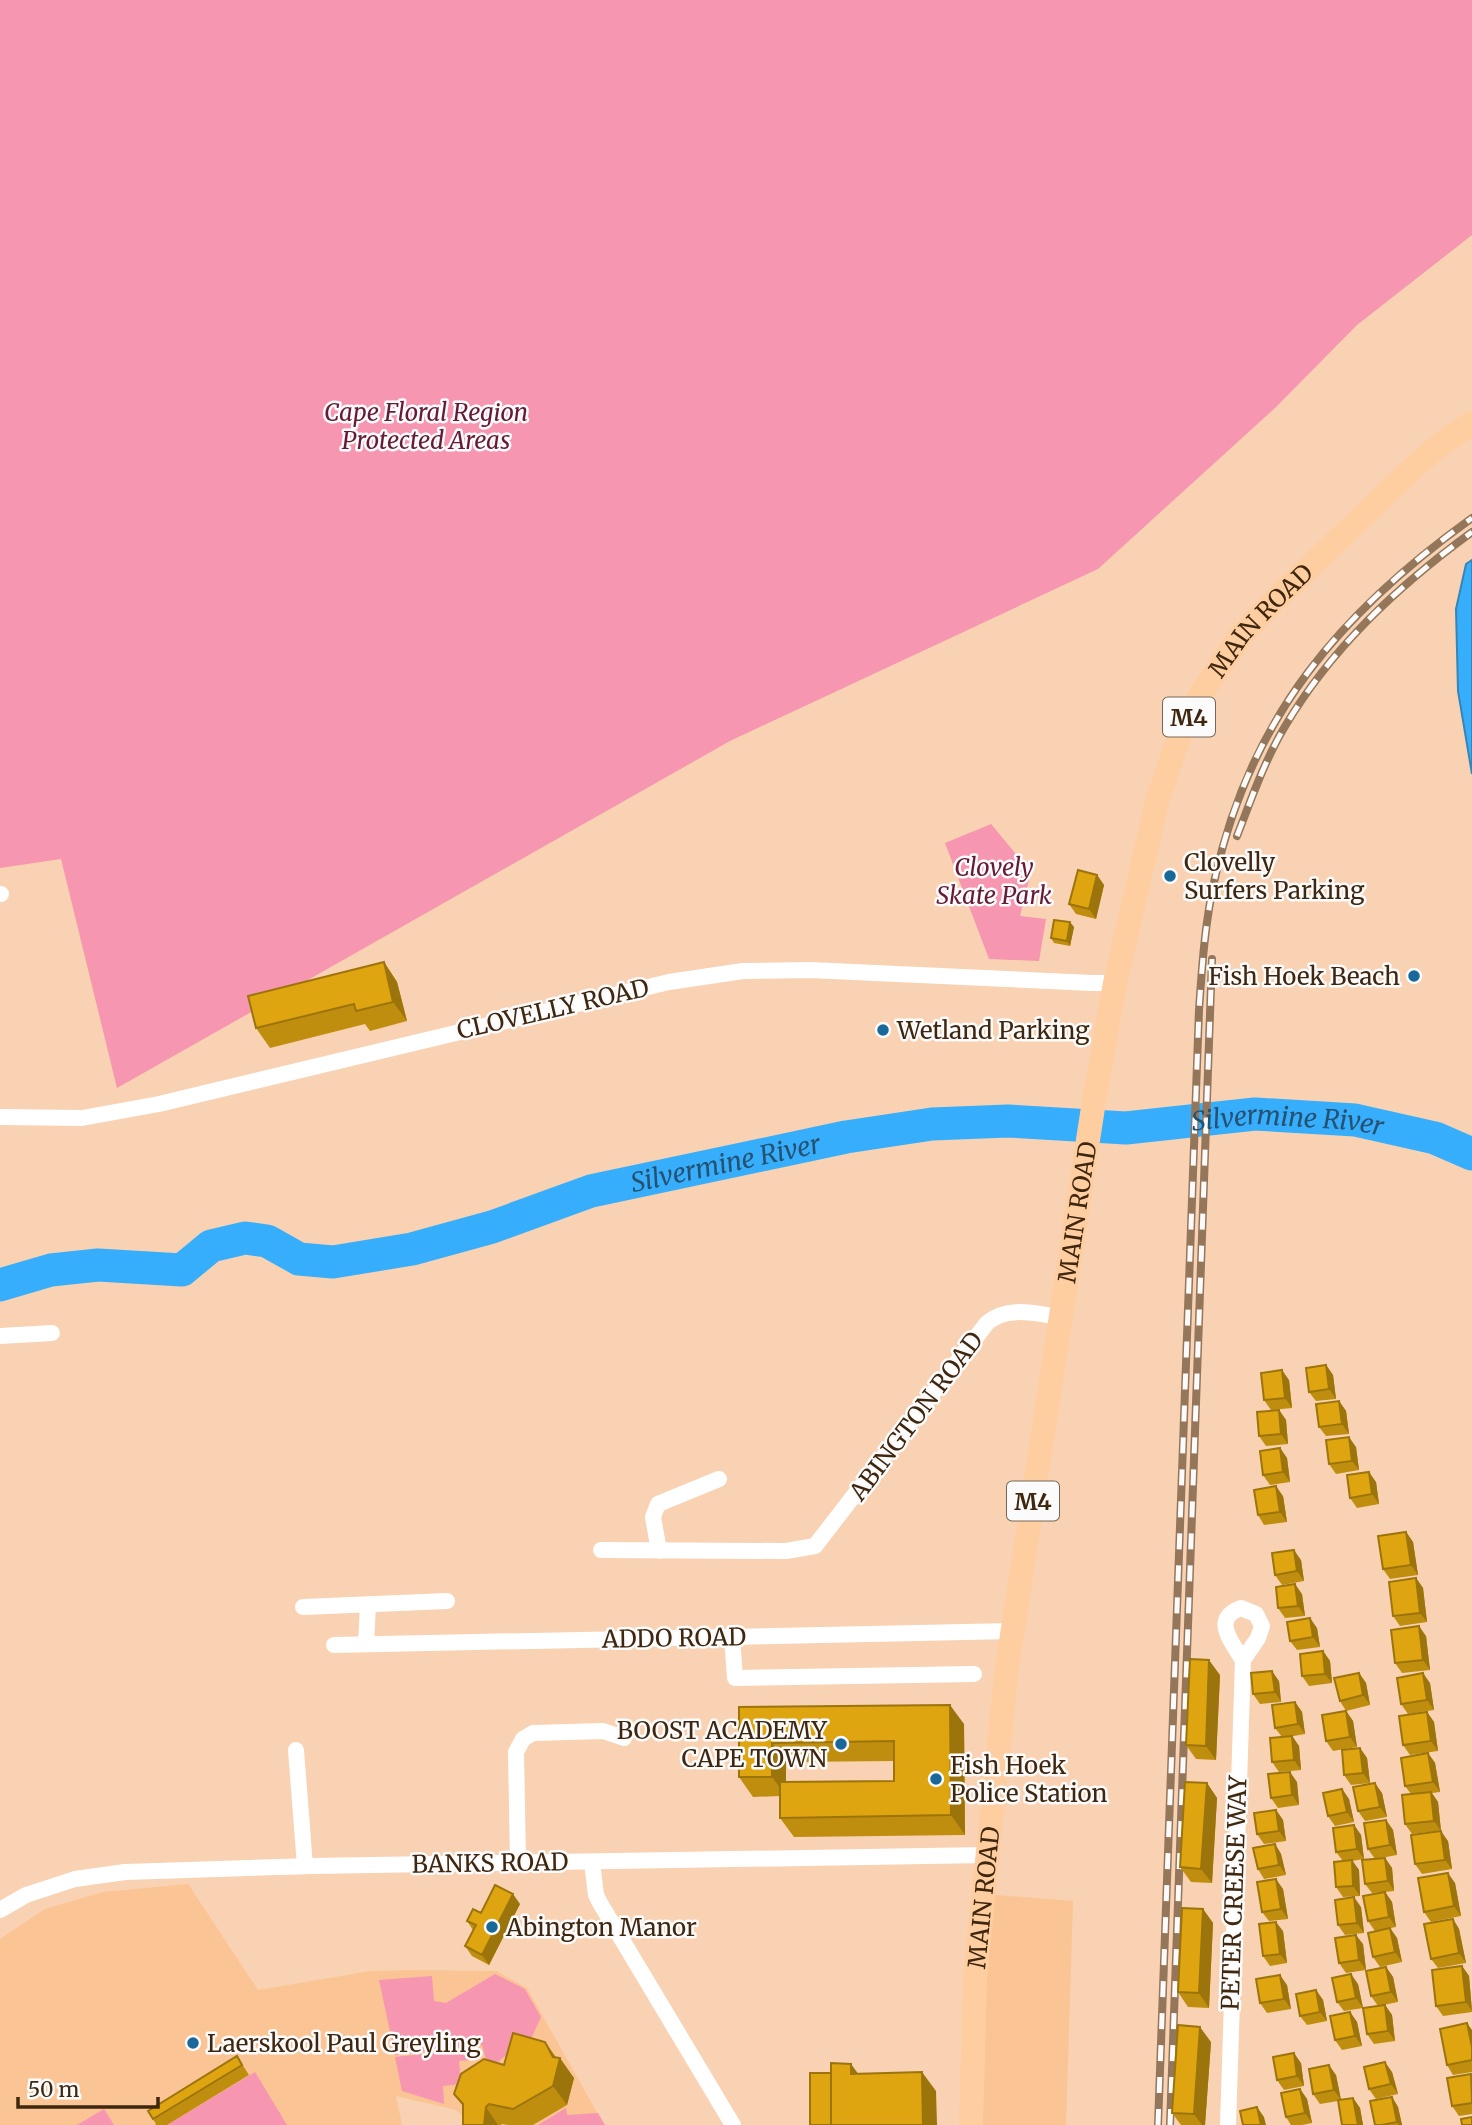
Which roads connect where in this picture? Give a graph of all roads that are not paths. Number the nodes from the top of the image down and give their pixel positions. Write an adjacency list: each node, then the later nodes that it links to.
1 (1472, 423): 2 (main road, MAIN ROAD / M4)
2 (1115, 983): 3 (street, CLOVELLY ROAD); 4 (main road, MAIN ROAD / M4)
3 (0, 1117)
4 (1061, 1317): 9 (street, ABINGTON ROAD); 13 (main road, MAIN ROAD / M4)
5 (52, 1332): 6 (street)
6 (0, 1336)
7 (719, 1479): 9 (street)
8 (601, 1550): 9 (street, ABINGTON ROAD)
9 (659, 1551)
10 (447, 1601): 11 (street)
11 (368, 1605): 12 (street); 15 (street)
12 (303, 1607)
13 (1013, 1631): 14 (street, ADDO ROAD); 21 (main road, MAIN ROAD / M4)
14 (732, 1637): 15 (street, ADDO ROAD); 18 (street)
15 (366, 1644): 16 (street, ADDO ROAD)
16 (334, 1645)
17 (1243, 1660): 28 (street, PETER CREESE WAY)
18 (974, 1674)
19 (624, 1738): 23 (street)
20 (296, 1750): 24 (street)
21 (986, 1855): 22 (street, BANKS ROAD); 27 (main road, MAIN ROAD / M4)
22 (592, 1861): 23 (street, BANKS ROAD); 26 (street)
23 (517, 1863): 24 (street, BANKS ROAD)
24 (305, 1866): 25 (street, BANKS ROAD)
25 (0, 1910)
26 (733, 2125)
27 (971, 2125)
28 (1227, 2125)

